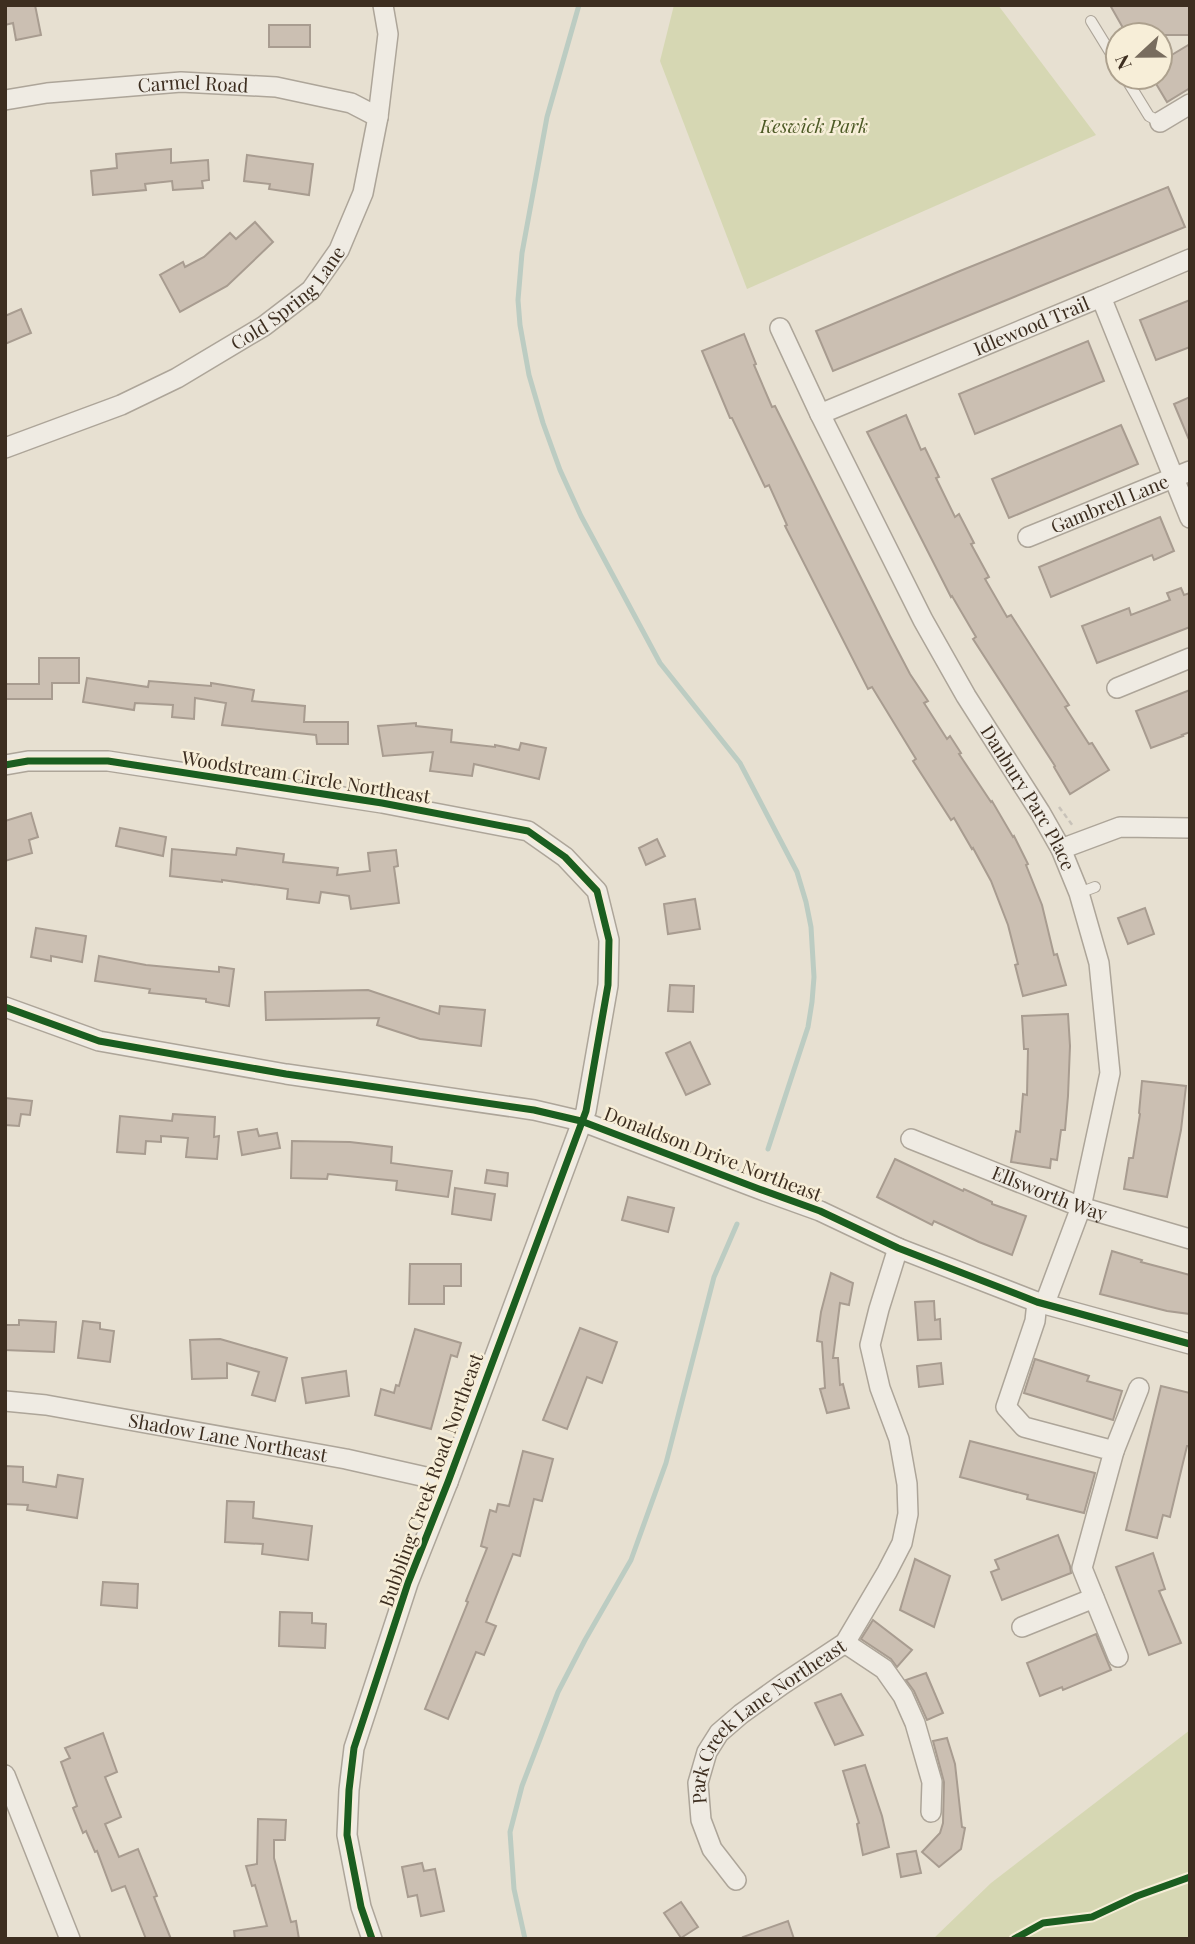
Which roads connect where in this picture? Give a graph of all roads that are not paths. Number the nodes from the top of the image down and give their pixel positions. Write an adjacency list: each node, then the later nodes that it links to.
1 (383, 5): 7 (street, Cold Spring Lane)
2 (1091, 21): 3 (lane)
3 (1104, 42)
4 (1134, 91): 8 (lane)
5 (5, 100): 7 (street, Carmel Road)
6 (1190, 104): 8 (street)
7 (378, 117): 13 (street, Cold Spring Lane)
8 (1160, 121)
9 (1190, 259): 10 (street)
10 (1101, 297): 12 (street, Idlewood Trail); 14 (street, Idlewood Trail)
11 (780, 328): 12 (street, Danbury Parc Place)
12 (820, 414): 21 (street, Danbury Parc Place)
13 (5, 448)
14 (1182, 474): 15 (street, Idlewood Trail); 16 (street, Gambrell Lane)
15 (1190, 518)
16 (1028, 537)
17 (1190, 658): 18 (street)
18 (1117, 688)
19 (5, 765): 23 (street, Woodstream Circle Northeast)
20 (1190, 828): 21 (street)
21 (1061, 849): 25 (street, Danbury Parc Place)
22 (5, 1007): 23 (street, Donaldson Drive Northeast)
23 (582, 1121): 27 (street, Donaldson Drive Northeast); 33 (street, Bubbling Creek Road Northeast)
24 (911, 1139): 25 (street, Ellsworth Way)
25 (1081, 1207): 26 (street, Ellsworth Way); 28 (street, Danbury Parc Place)
26 (1190, 1239)
27 (898, 1248): 28 (street, Donaldson Drive Northeast); 36 (street, Park Creek Lane Northeast)
28 (1041, 1303): 29 (street, Donaldson Drive Northeast); 32 (street, Danbury Parc Place)
29 (1190, 1344)
30 (1139, 1388): 32 (street)
31 (5, 1401): 33 (street, Shadow Lane Northeast)
32 (1114, 1451): 34 (street)
33 (448, 1482): 42 (street, Bubbling Creek Road Northeast)
34 (1094, 1598): 35 (street); 37 (street)
35 (1022, 1627)
36 (845, 1643): 39 (street); 40 (street, Park Creek Lane Northeast)
37 (1118, 1657)
38 (5, 1775): 41 (street)
39 (931, 1811)
40 (736, 1880)
41 (70, 1939)
42 (372, 1939)

